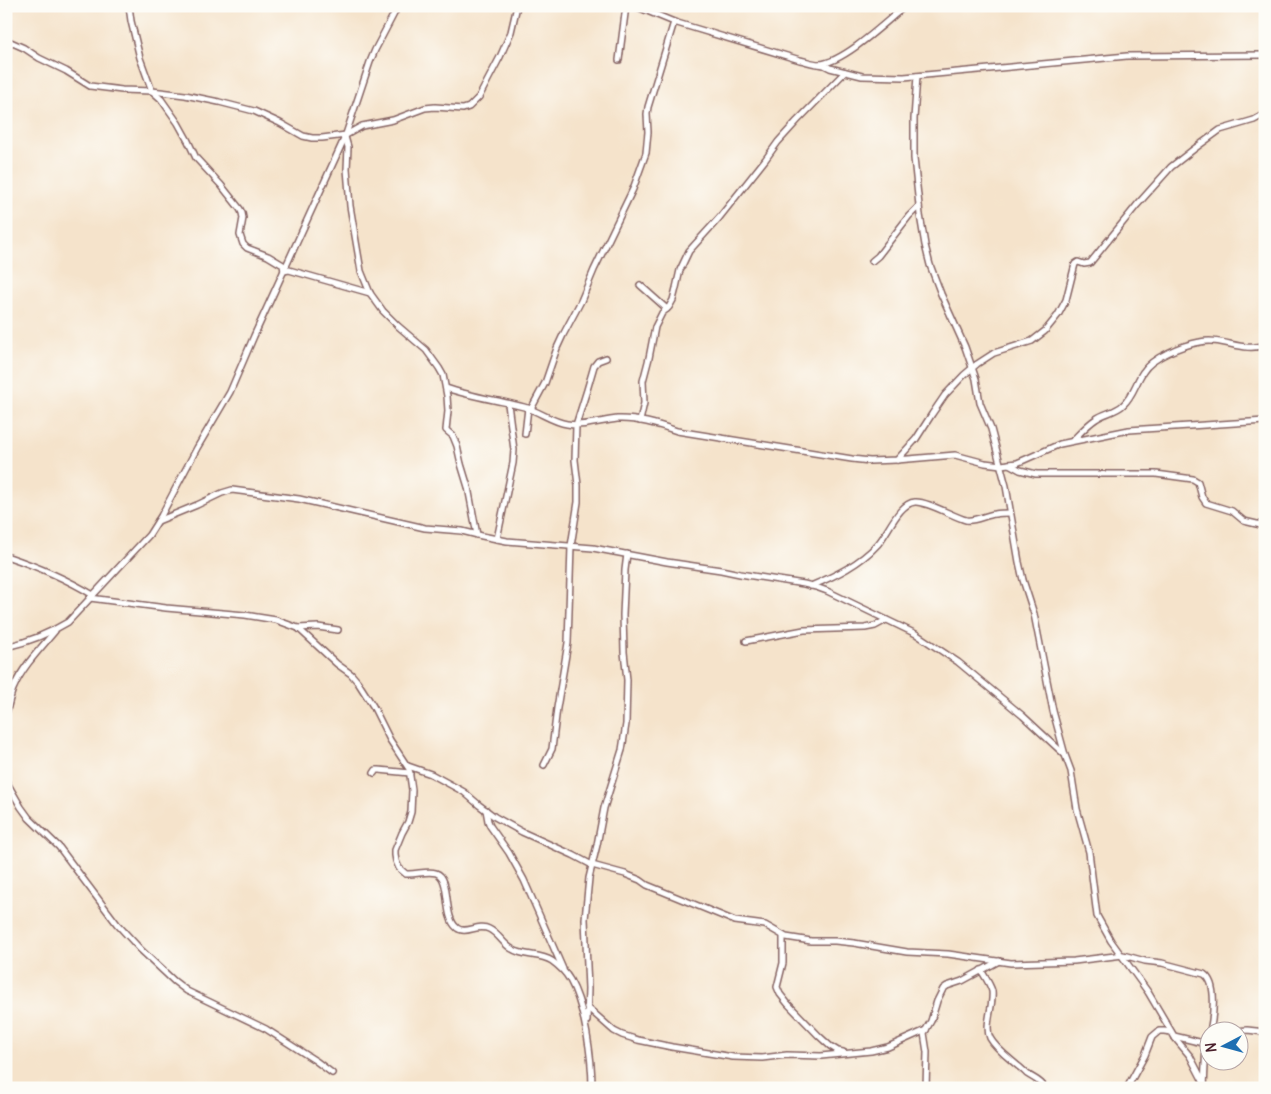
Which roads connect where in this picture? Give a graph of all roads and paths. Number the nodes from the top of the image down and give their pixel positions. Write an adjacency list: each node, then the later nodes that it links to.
1 (129, 6): 14 (street)
2 (398, 6): 16 (street)
3 (517, 6): 16 (street)
4 (626, 6): 10 (street)
5 (635, 6): 7 (street)
6 (905, 6): 11 (street)
7 (674, 22): 11 (street); 28 (street)
8 (6, 40): 14 (street)
9 (1265, 55): 13 (street)
10 (619, 60)
11 (819, 64): 12 (street)
12 (845, 72): 13 (street); 22 (street)
13 (917, 76): 17 (street)
14 (152, 91): 16 (street); 19 (street)
15 (1265, 114): 25 (street)
16 (346, 136): 19 (street); 21 (street)
17 (919, 206): 18 (street); 25 (street)
18 (872, 261)
19 (284, 271): 21 (street); 38 (street)
20 (640, 285): 22 (street)
21 (370, 293): 26 (street)
22 (666, 309): 29 (street)
23 (1265, 345): 33 (street)
24 (606, 358): 31 (street)
25 (972, 369): 34 (street); 36 (street)
26 (446, 388): 27 (street); 40 (street)
27 (508, 404): 28 (street); 41 (street)
28 (530, 409): 31 (street); 32 (street)
29 (640, 421): 31 (street); 34 (street)
30 (1265, 421): 33 (street)
31 (576, 425): 42 (street)
32 (525, 434)
33 (1073, 441): 35 (street)
34 (897, 460): 36 (street)
35 (1008, 464): 36 (street); 39 (street)
36 (1001, 465): 37 (street)
37 (1010, 513): 45 (street); 54 (street)
38 (158, 521): 40 (street); 46 (street)
39 (1265, 526)
40 (477, 535): 41 (street)
41 (497, 539): 42 (street)
42 (571, 546): 43 (street); 55 (street)
43 (628, 554): 45 (street); 61 (street)
44 (6, 556): 46 (street)
45 (811, 586): 47 (street)
46 (91, 597): 48 (street); 49 (street)
47 (886, 620): 51 (street); 54 (street)
48 (57, 628): 52 (street); 53 (street)
49 (298, 628): 50 (street); 56 (street)
50 (338, 630)
51 (746, 641)
52 (6, 647)
53 (6, 713)
54 (1065, 756): 63 (street)
55 (544, 765)
56 (408, 766): 58 (street); 60 (street)
57 (374, 773): 58 (street)
58 (410, 773): 66 (street)
59 (6, 781): 77 (street)
60 (486, 810): 61 (street); 66 (street)
61 (592, 865): 62 (street); 67 (street)
62 (783, 936): 64 (street); 75 (street)
63 (1123, 955): 64 (street); 68 (street); 72 (street)
64 (999, 961): 65 (street)
65 (981, 970): 69 (street); 81 (street)
66 (564, 972): 73 (street)
67 (587, 1007): 73 (street); 75 (street)
68 (1211, 1022)
69 (926, 1030): 75 (street); 80 (street)
70 (1248, 1030): 71 (street)
71 (1265, 1032)
72 (1172, 1034): 74 (street); 78 (street); 82 (street)
73 (587, 1037): 79 (street)
74 (1198, 1039)
75 (846, 1053)
76 (1205, 1072): 78 (street)
77 (332, 1073)
78 (1204, 1086)
79 (592, 1088)
80 (926, 1088)
81 (1045, 1088)
82 (1128, 1088)

